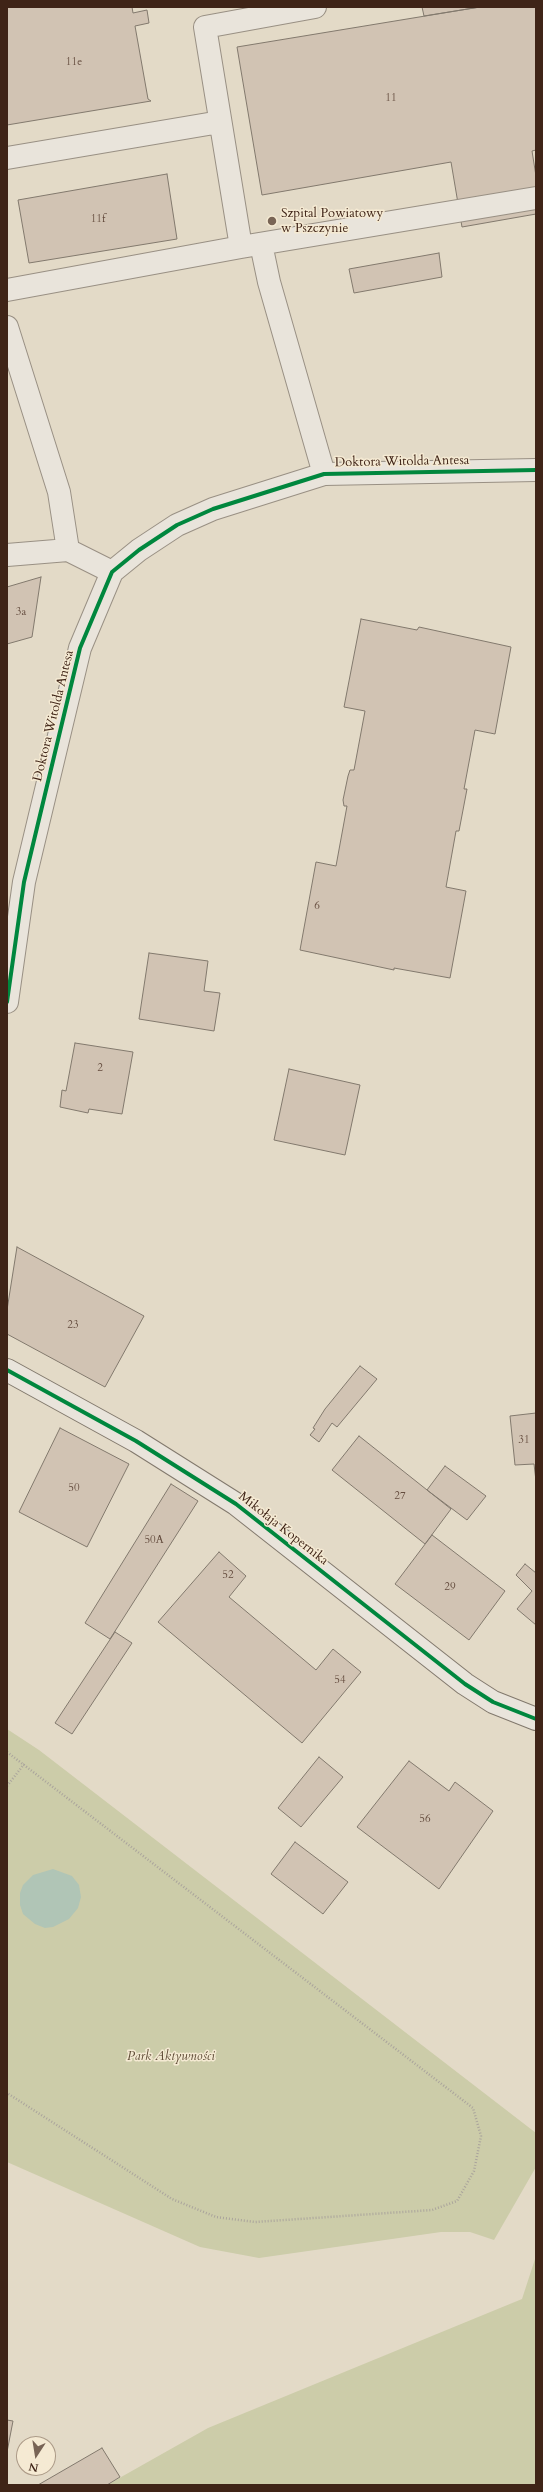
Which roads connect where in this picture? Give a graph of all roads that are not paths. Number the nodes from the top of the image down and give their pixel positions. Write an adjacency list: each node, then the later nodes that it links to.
1 (315, 7): 2 (street)
2 (220, 122): 3 (street); 5 (street)
3 (7, 158)
4 (536, 198): 5 (street)
5 (251, 246): 6 (street); 9 (street)
6 (7, 290)
7 (7, 327): 10 (street)
8 (536, 470): 9 (street, Doktora Witolda Antesa)
9 (324, 474): 12 (street, Doktora Witolda Antesa)
10 (68, 550): 11 (street); 12 (street)
11 (7, 555)
12 (112, 572): 13 (street, Doktora Witolda Antesa)
13 (7, 1002)
14 (7, 1370): 15 (street, Mikołaja Kopernika)
15 (536, 1719)

